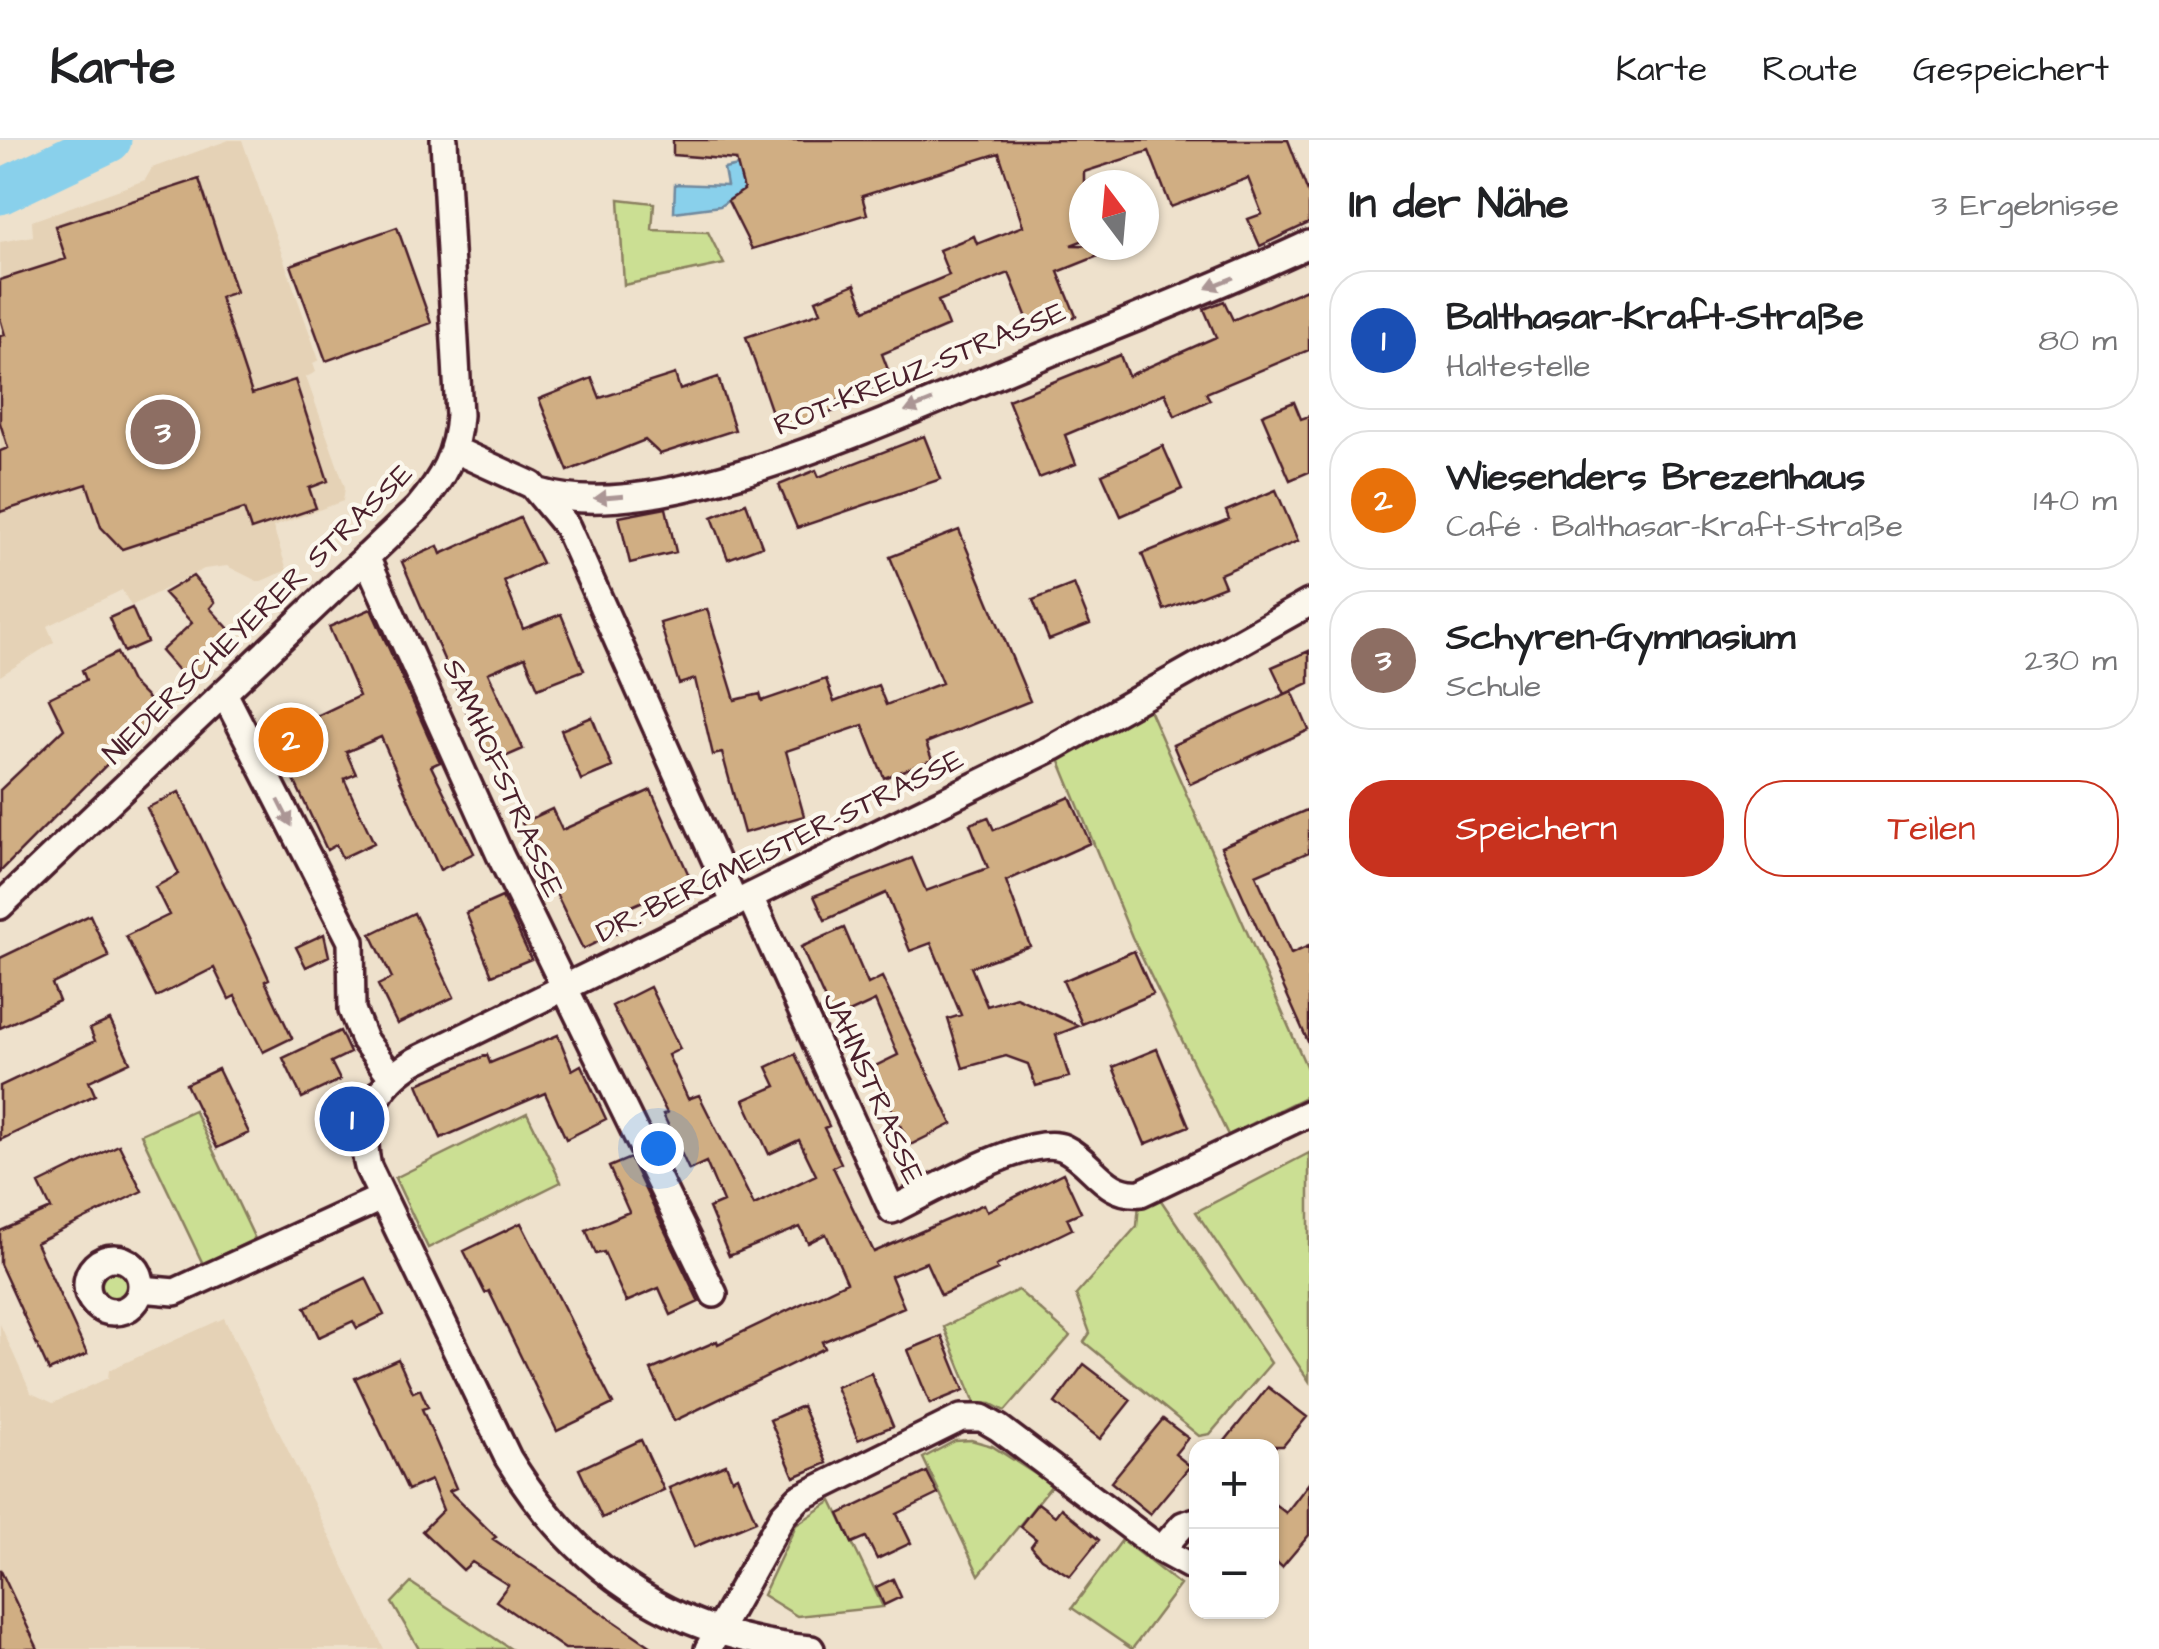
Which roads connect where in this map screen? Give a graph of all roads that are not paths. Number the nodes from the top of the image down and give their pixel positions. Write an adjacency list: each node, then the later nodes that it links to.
1 (444, 140): 3 (street, NIEDERSCHEYERER STRASSE)
2 (1309, 244): 4 (street, ROT-KREUZ-STRASSE, one-way to 4)
3 (455, 450): 4 (street, JAHNSTRASSE); 5 (street, NIEDERSCHEYERER STRASSE)
4 (540, 492): 8 (street, JAHNSTRASSE)
5 (366, 558): 7 (street, NIEDERSCHEYERER STRASSE); 10 (street, SAMHOFSTRASSE)
6 (1309, 602): 8 (street, DR.-BERGMEISTER-STRASSE)
7 (224, 695): 9 (street, NIEDERSCHEYERER STRASSE); 11 (street, one-way to 11)
8 (743, 901): 10 (street, DR.-BERGMEISTER-STRASSE); 12 (street, JAHNSTRASSE)
9 (0, 906)
10 (565, 988): 11 (street, DR.-BERGMEISTER-STRASSE); 15 (street, SAMHOFSTRASSE)
11 (392, 1077): 13 (street)
12 (1309, 1113)
13 (381, 1198): 14 (street); 19 (street)
14 (141, 1289)
15 (714, 1294)
16 (1189, 1523): 17 (street)
17 (1161, 1550): 18 (street); 19 (street)
18 (1189, 1566)
19 (714, 1640): 20 (street)
20 (811, 1649)

